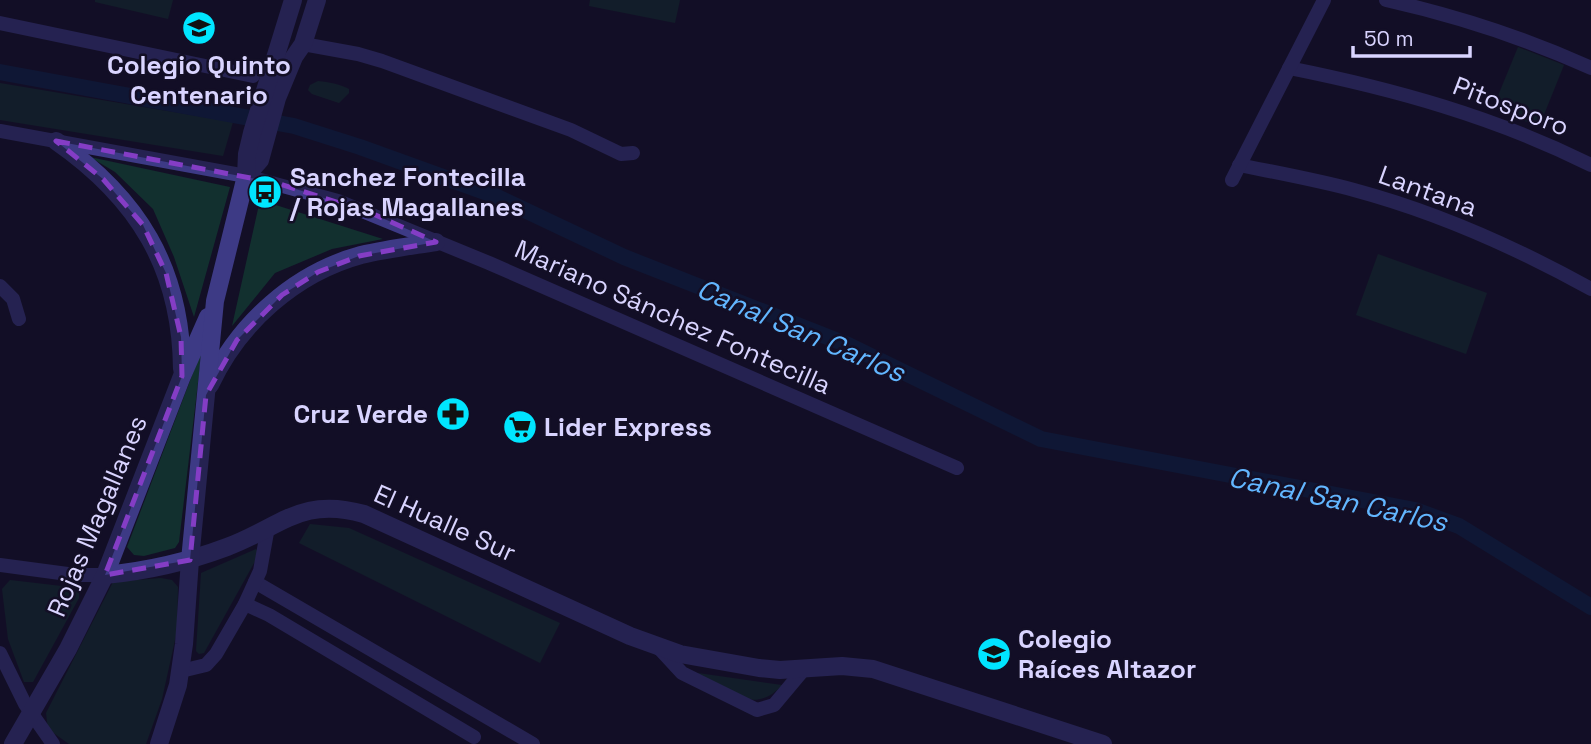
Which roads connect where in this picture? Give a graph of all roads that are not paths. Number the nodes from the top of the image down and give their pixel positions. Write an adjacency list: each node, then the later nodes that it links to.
1 (293, 0): 6 (street, Rojas Magallanes)
2 (317, 0): 7 (street, Rojas Magallanes)
3 (1324, 0): 8 (street)
4 (1387, 0): 9 (street)
5 (0, 23): 10 (street)
6 (286, 23): 7 (street); 11 (street, Rojas Magallanes)
7 (303, 44): 11 (street, Rojas Magallanes); 14 (street)
8 (1289, 68): 15 (street); 16 (street, Pitosporo)
9 (1591, 68)
10 (253, 76)
11 (270, 101): 17 (street, Rojas Magallanes)
12 (0, 131): 13 (street, Mariano Sánchez Fontecilla)
13 (56, 141): 17 (street, Mariano Sánchez Fontecilla); 24 (street)
14 (634, 153)
15 (1239, 165): 18 (street); 21 (street, Lantana)
16 (1591, 165)
17 (246, 176): 19 (street, Mariano Sánchez Fontecilla); 22 (street, Rojas Magallanes)
18 (1232, 180)
19 (436, 242): 25 (street); 26 (street, Mariano Sánchez Fontecilla)
20 (0, 286): 23 (street)
21 (1591, 289)
22 (215, 301): 24 (street, Rojas Magallanes); 25 (street, Rojas Magallanes)
23 (19, 319)
24 (182, 376): 30 (street, Rojas Magallanes)
25 (206, 394): 28 (street, Rojas Magallanes)
26 (957, 468)
27 (268, 527): 28 (street, El Hualle Sur); 31 (street); 33 (street, El Hualle Sur)
28 (190, 560): 30 (street, El Hualle Sur); 36 (street, Rojas Magallanes)
29 (0, 565): 30 (street, El Hualle Sur)
30 (106, 575): 37 (street, Rojas Magallanes)
31 (255, 582): 32 (street); 38 (street)
32 (245, 604): 36 (street); 39 (street)
33 (658, 647): 35 (street, El Hualle Sur); 35 (street, El Hualle Sur)
34 (0, 653): 37 (street)
35 (805, 668): 44 (street, El Hualle Sur)
36 (181, 671): 42 (street, Rojas Magallanes)
37 (31, 714): 40 (street, Rojas Magallanes); 41 (street)
38 (485, 716): 39 (street); 43 (street)
39 (472, 740)
40 (13, 744)
41 (53, 744)
42 (159, 744)
43 (533, 744)
44 (1103, 744)

